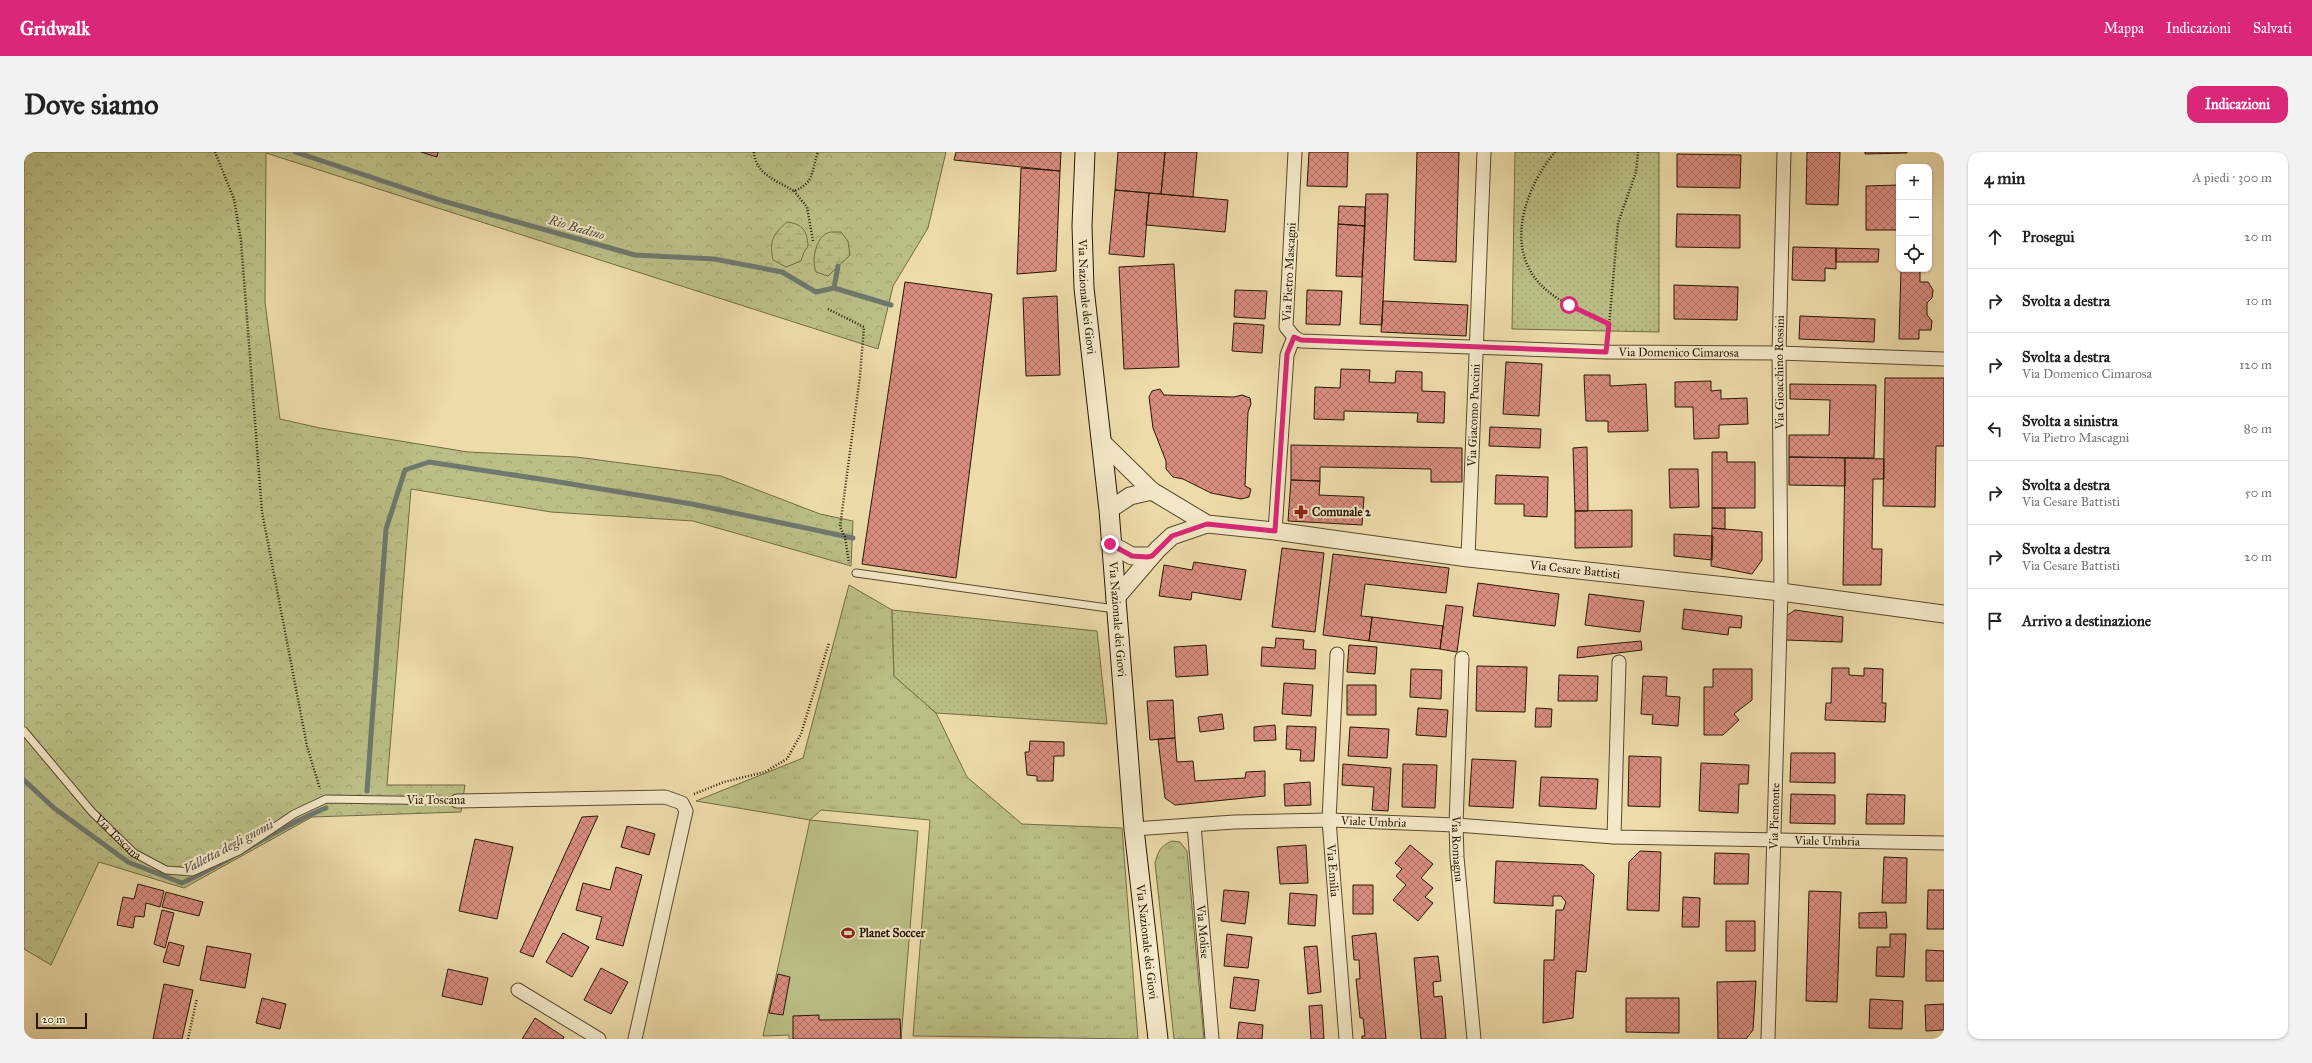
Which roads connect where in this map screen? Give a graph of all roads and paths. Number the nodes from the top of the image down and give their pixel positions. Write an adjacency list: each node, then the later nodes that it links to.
1 (214, 152): 36 (path)
2 (754, 152): 10 (path)
3 (818, 152): 10 (path)
4 (1084, 152): 19 (main road, Via Nazionale dei Giovi)
5 (1295, 152): 14 (street, Via Pietro Mascagni)
6 (1484, 152): 15 (street, Via Giacomo Puccini)
7 (1554, 152): 13 (path)
8 (1638, 152): 13 (path)
9 (1784, 152): 17 (street, Via Gioacchino Rossini)
10 (794, 191): 11 (path)
11 (813, 241)
12 (828, 309): 27 (path)
13 (1609, 324): 16 (path)
14 (1294, 337): 15 (street, Via Domenico Cimarosa); 23 (street, Via Pietro Mascagni)
15 (1478, 346): 16 (street, Via Domenico Cimarosa); 26 (street, Via Giacomo Puccini)
16 (1606, 352): 17 (street, Via Domenico Cimarosa)
17 (1780, 352): 18 (street, Via Domenico Cimarosa); 28 (street, Via Gioacchino Rossini)
18 (1944, 359)
19 (1102, 442): 20 (street, Via Cesare Battisti); 21 (main road, Via Nazionale dei Giovi)
20 (1152, 492): 21 (street); 22 (street, Via Cesare Battisti)
21 (1109, 510): 24 (main road, Via Nazionale dei Giovi)
22 (1207, 524): 23 (street, Via Cesare Battisti); 25 (street, Via Cesare Battisti)
23 (1275, 531): 26 (street, Via Cesare Battisti)
24 (1110, 544): 25 (street); 29 (main road, Via Nazionale dei Giovi)
25 (1152, 556): 29 (street, Via Cesare Battisti)
26 (1468, 558): 28 (street, Via Cesare Battisti)
27 (856, 573): 29 (lane)
28 (1780, 592): 30 (street, Via Cesare Battisti); 44 (street, Via Piemonte)
29 (1115, 604): 42 (main road, Via Nazionale dei Giovi)
30 (1944, 614)
31 (830, 643): 38 (path)
32 (1337, 654): 39 (street, Via Emilia)
33 (1462, 658): 41 (street, Via Romagna)
34 (1619, 662): 43 (street)
35 (24, 731): 36 (lane, Via Toscana)
36 (326, 799): 37 (lane, Via Toscana)
37 (457, 801): 38 (street, Via Toscana)
38 (682, 803): 50 (street)
39 (1330, 820): 40 (street, Viale Umbria); 41 (street, Viale Umbria); 53 (street, Via Emilia)
40 (1194, 825): 42 (street, Viale Umbria); 52 (street, Via Molise)
41 (1456, 825): 43 (street, Viale Umbria); 54 (street, Via Romagna)
42 (1134, 830): 51 (main road, Via Nazionale dei Giovi)
43 (1614, 837): 44 (street, Viale Umbria)
44 (1772, 839): 45 (street, Viale Umbria); 55 (street, Via Piemonte)
45 (1944, 843)
46 (518, 990): 49 (street)
47 (197, 998): 48 (path)
48 (188, 1039)
49 (598, 1039)
50 (635, 1039)
51 (1158, 1039)
52 (1212, 1039)
53 (1346, 1039)
54 (1474, 1039)
55 (1768, 1039)

